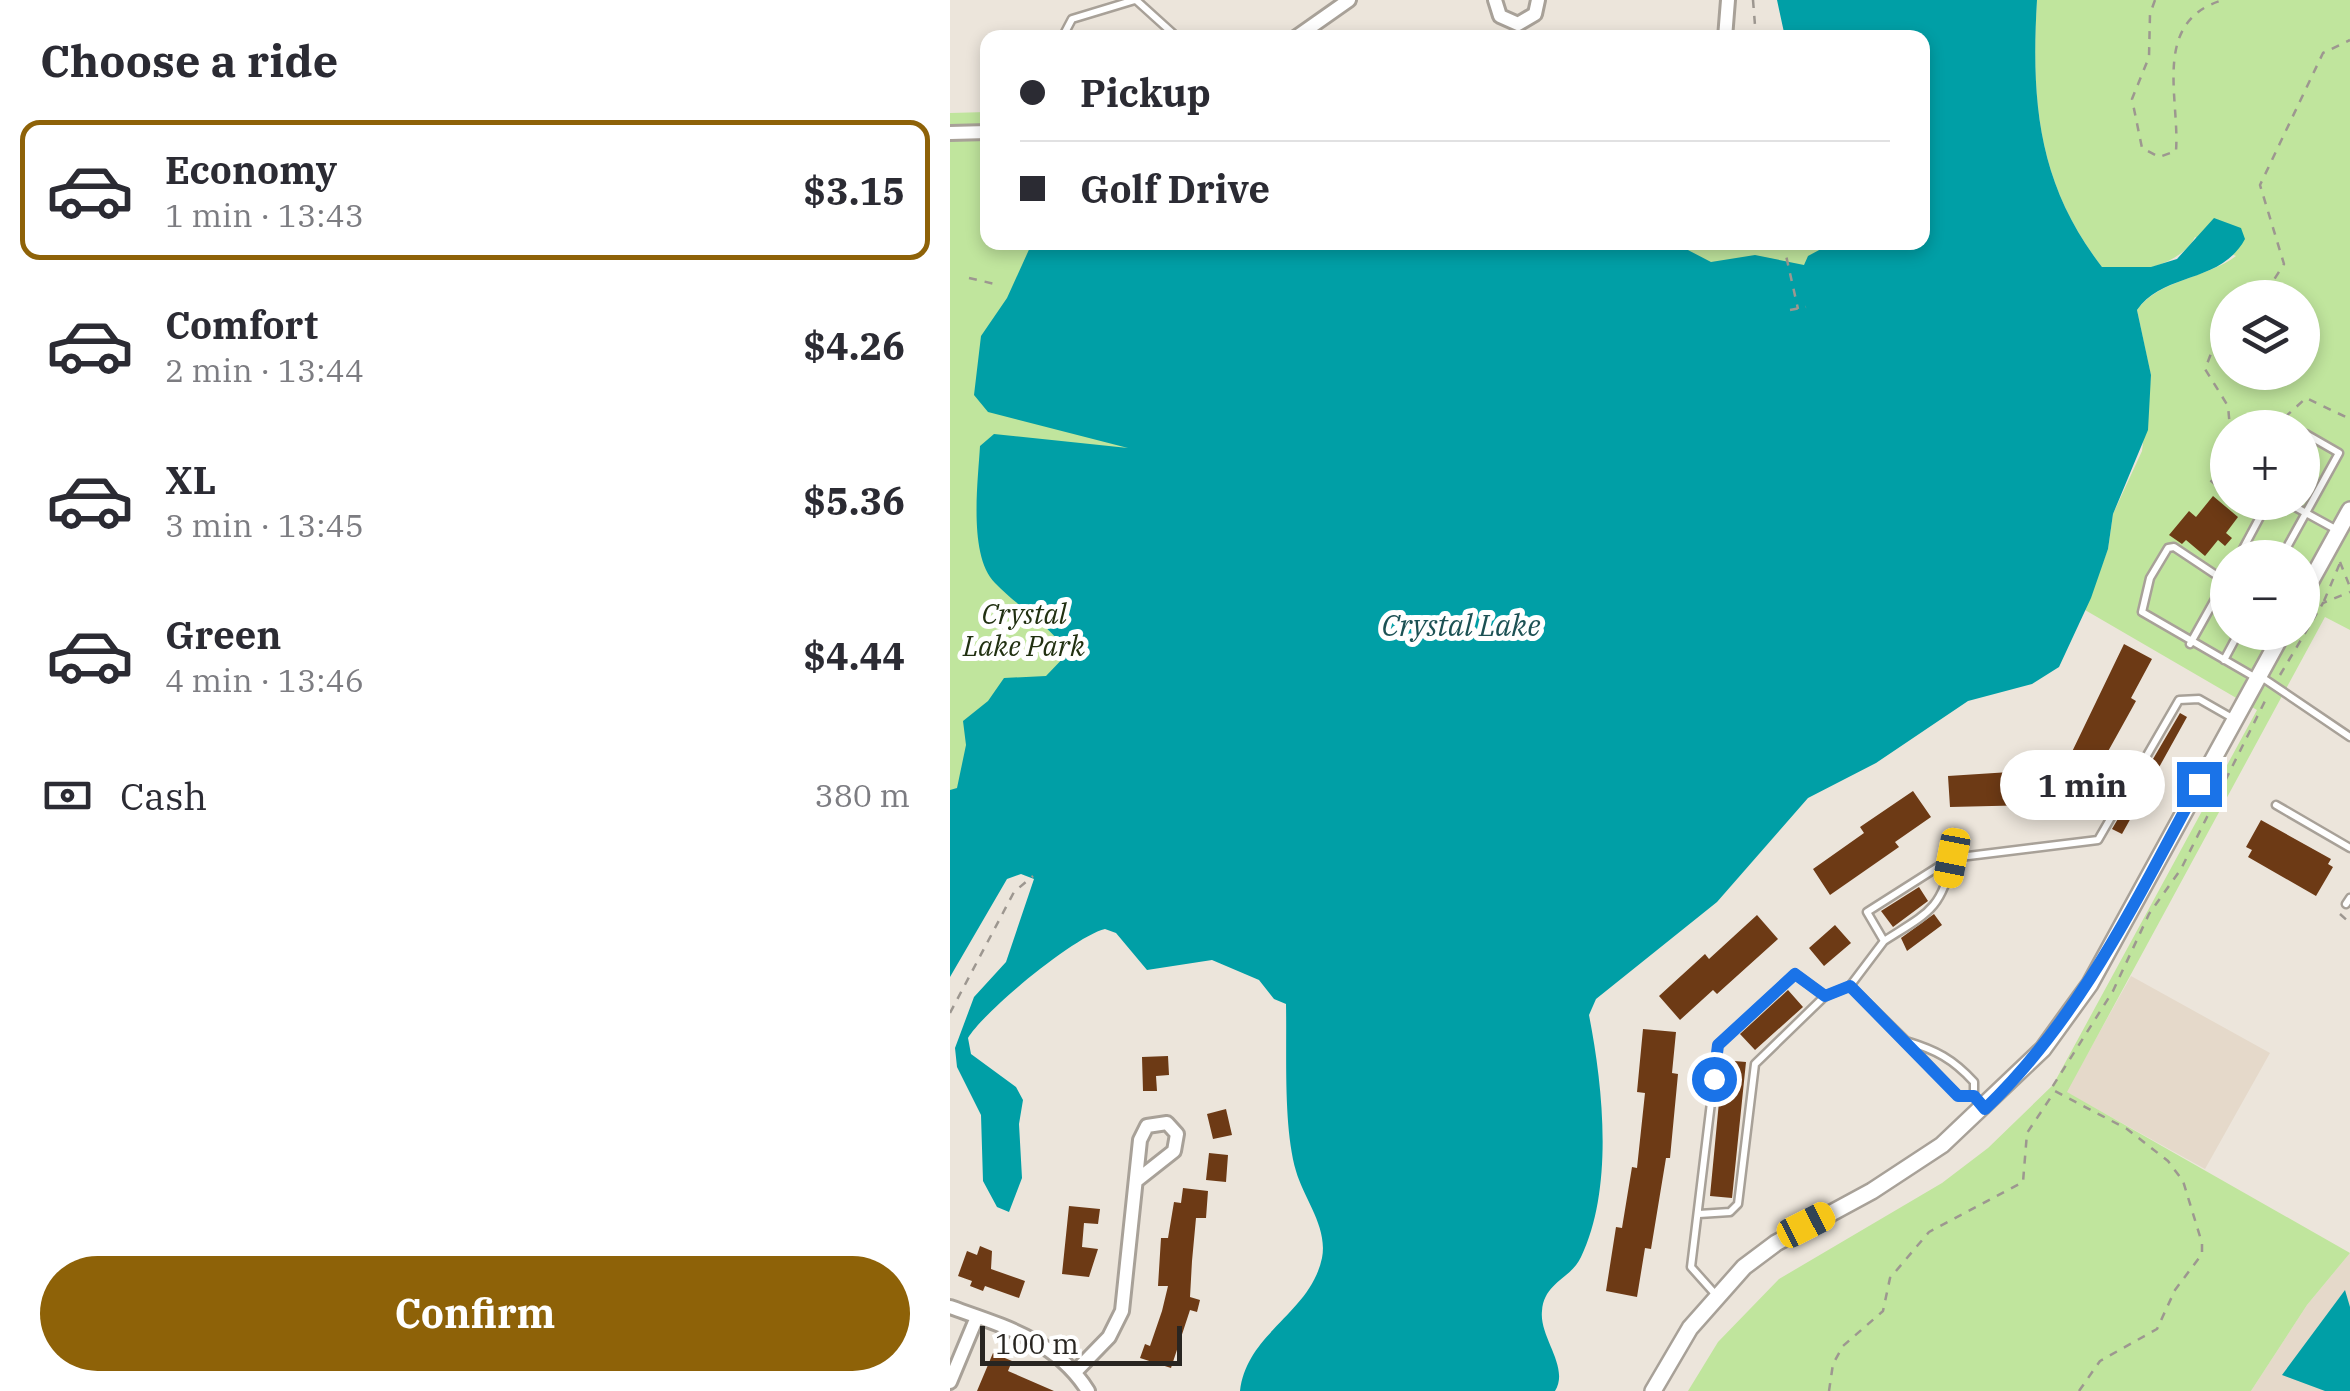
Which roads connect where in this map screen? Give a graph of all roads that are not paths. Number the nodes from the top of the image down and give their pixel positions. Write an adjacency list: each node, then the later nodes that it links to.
1 (1135, 0): 6 (lane); 7 (lane)
2 (1348, 0): 8 (street)
3 (1496, 0): 4 (street)
4 (1538, 0)
5 (1728, 0): 9 (street)
6 (1066, 30)
7 (1169, 30)
8 (1307, 30)
9 (1726, 30)
10 (980, 132): 11 (street)
11 (950, 133)
12 (2320, 442): 13 (lane)
13 (2320, 487)
14 (2350, 510): 16 (street)
15 (2315, 520): 16 (lane)
16 (2336, 536): 17 (street)
17 (2320, 564)
18 (2210, 568): 20 (lane)
19 (2210, 607): 20 (lane)
20 (2190, 644): 23 (lane)
21 (2230, 650): 23 (lane)
22 (2273, 650): 24 (street)
23 (2224, 660): 24 (lane)
24 (2258, 677): 25 (street); 26 (lane)
25 (2235, 720): 29 (lane); 35 (street)
26 (2350, 736)
27 (2276, 804): 28 (lane)
28 (2350, 848)
29 (1952, 858): 30 (lane); 30 (lane)
30 (1884, 941): 31 (lane)
31 (1850, 986): 32 (lane); 33 (lane)
32 (1825, 996): 37 (lane); 37 (lane)
33 (1906, 1041): 34 (lane); 34 (lane)
34 (1974, 1096): 35 (lane)
35 (1985, 1109): 38 (street)
36 (1136, 1181): 36 (street); 41 (street)
37 (1699, 1214): 38 (lane)
38 (1716, 1295): 44 (street)
39 (950, 1307): 40 (street)
40 (977, 1317): 41 (street); 42 (street)
41 (1075, 1372): 43 (street)
42 (950, 1382)
43 (1088, 1391)
44 (1653, 1391)

